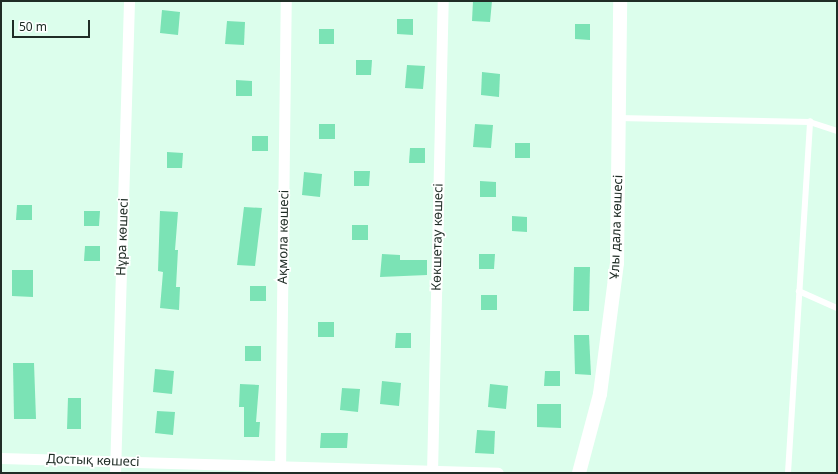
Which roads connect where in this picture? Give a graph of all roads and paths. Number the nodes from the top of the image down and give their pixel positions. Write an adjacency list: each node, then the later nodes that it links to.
1 (129, 1): 11 (street, Нұра көшесі)
2 (286, 1): 12 (street, Ақмола көшесі)
3 (443, 1): 13 (street, Көкшетау көшесі)
4 (620, 1): 5 (street, Ұлы дала көшесі)
5 (618, 118): 6 (lane); 16 (street, Ұлы дала көшесі)
6 (810, 122): 7 (lane); 8 (lane)
7 (837, 131)
8 (799, 291): 9 (lane); 17 (lane)
9 (837, 308)
10 (1, 458): 11 (street, Достық көшесі)
11 (114, 461): 12 (street, Достық көшесі); 14 (street, Нұра көшесі)
12 (280, 470): 13 (street, Достық көшесі)
13 (432, 472): 15 (street, Достық көшесі)
14 (115, 473)
15 (498, 473)
16 (579, 473)
17 (788, 473)

